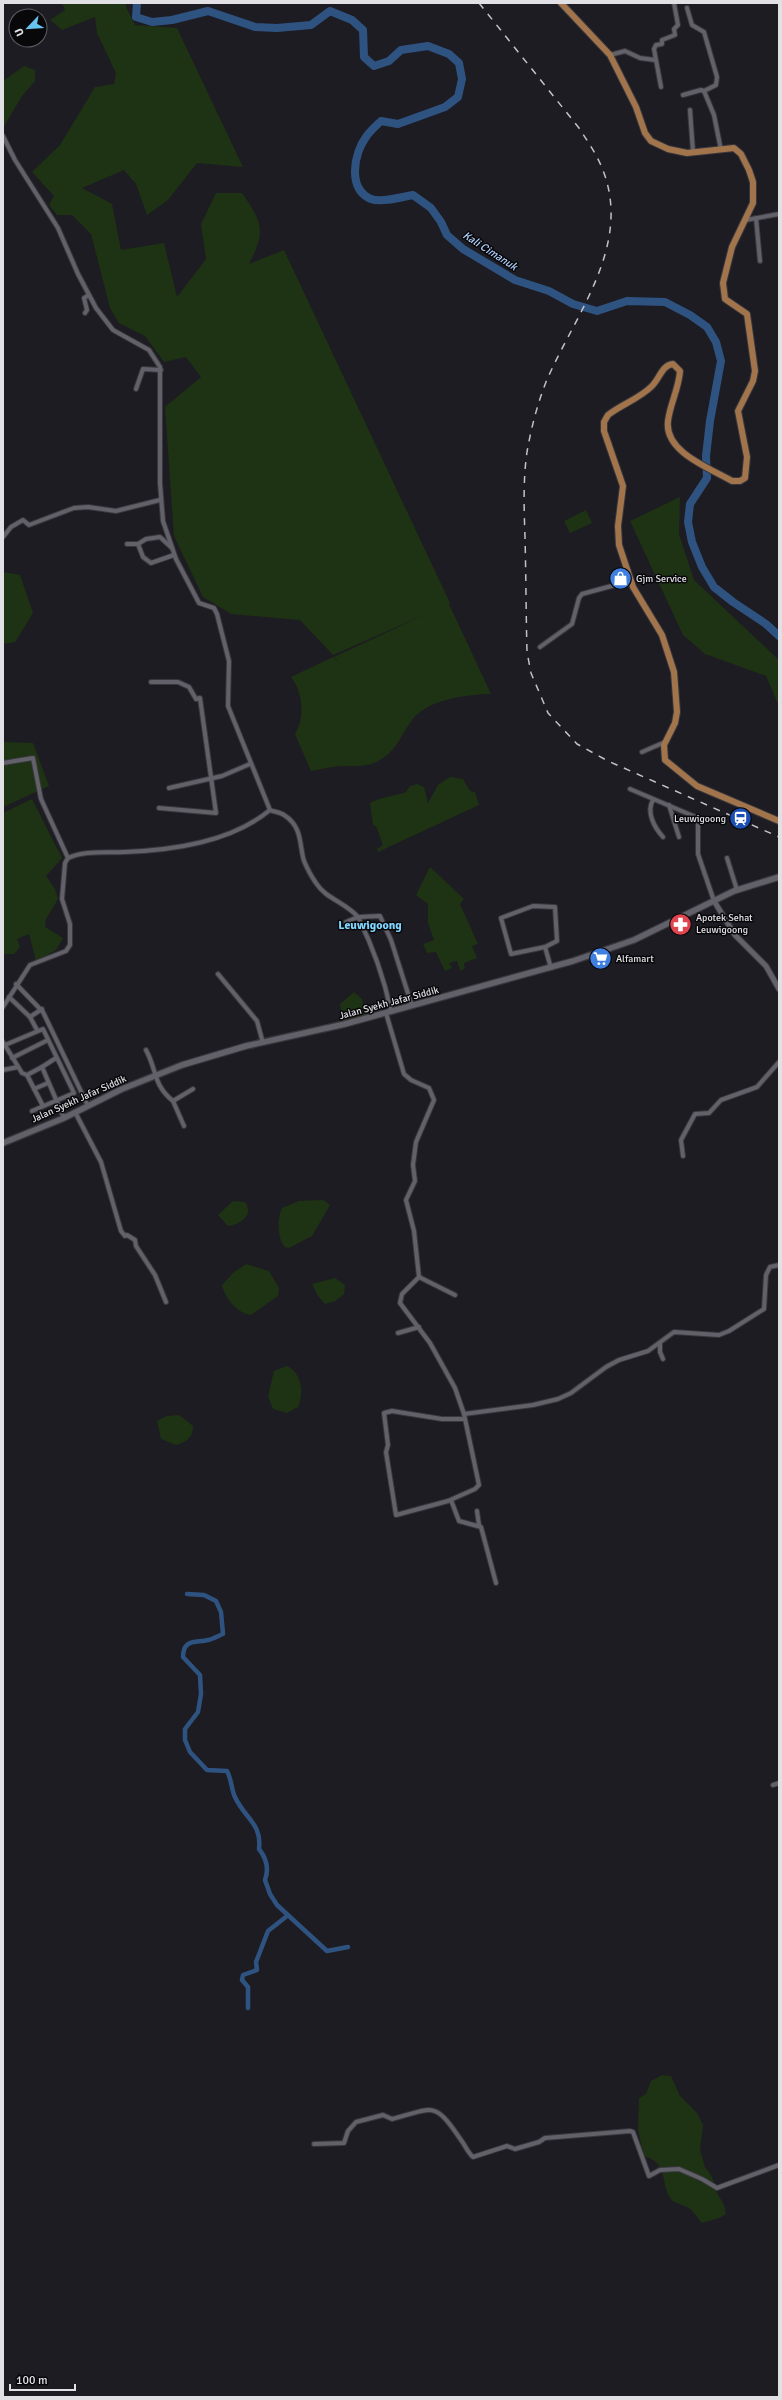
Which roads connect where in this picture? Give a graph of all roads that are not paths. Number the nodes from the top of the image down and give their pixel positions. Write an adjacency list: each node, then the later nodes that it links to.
1 (561, 3): 4 (main road)
2 (674, 3): 5 (street)
3 (687, 8): 7 (street)
4 (610, 55): 5 (street); 12 (main road)
5 (655, 60): 6 (street)
6 (661, 87)
7 (704, 91): 8 (street); 11 (street)
8 (683, 95)
9 (690, 110): 12 (street)
10 (3, 136): 17 (street)
11 (721, 150): 12 (main road); 15 (main road)
12 (693, 152)
13 (779, 214): 14 (street)
14 (756, 218): 15 (street); 16 (street)
15 (746, 220): 27 (main road)
16 (760, 261)
17 (89, 295): 18 (street); 19 (street)
18 (85, 313)
19 (161, 370): 20 (street); 21 (street)
20 (136, 389)
21 (160, 500): 22 (street); 25 (street)
22 (3, 537)
23 (127, 544): 24 (street)
24 (138, 544): 25 (street); 26 (street)
25 (172, 548): 26 (street)
26 (174, 555): 33 (street)
27 (630, 581): 28 (street); 30 (main road)
28 (540, 647)
29 (151, 682): 34 (street)
30 (665, 742): 31 (street); 41 (main road)
31 (642, 752)
32 (3, 763): 44 (street)
33 (250, 764): 34 (street); 40 (street)
34 (211, 778): 35 (street); 39 (street)
35 (169, 788)
36 (630, 790): 37 (street)
37 (653, 800): 38 (street); 42 (street)
38 (669, 805): 43 (street); 48 (street)
39 (159, 808)
40 (270, 810): 44 (street); 49 (street)
41 (779, 821)
42 (663, 837)
43 (679, 837)
44 (68, 858): 54 (street)
45 (727, 858): 47 (street)
46 (779, 877): 47 (main road, Jalan Syekh Jafar Siddik)
47 (737, 890): 48 (main road, Jalan Syekh Jafar Siddik)
48 (714, 901): 52 (main road, Jalan Syekh Jafar Siddik); 55 (street)
49 (358, 917): 50 (street); 57 (street); 60 (street)
50 (346, 922)
51 (544, 947): 51 (street); 52 (street)
52 (551, 968): 57 (main road, Jalan Syekh Jafar Siddik)
53 (218, 974): 64 (street)
54 (16, 984): 56 (street); 59 (street)
55 (779, 989)
56 (9, 997): 58 (street); 61 (street)
57 (412, 1006): 60 (main road, Jalan Syekh Jafar Siddik)
58 (3, 1007)
59 (42, 1009): 61 (street); 81 (street)
60 (388, 1012): 64 (main road, Jalan Syekh Jafar Siddik); 89 (street)
61 (30, 1017): 62 (street)
62 (37, 1030): 63 (street); 65 (street)
63 (48, 1040): 67 (street); 68 (street)
64 (263, 1043): 74 (main road, Jalan Syekh Jafar Siddik)
65 (4, 1044): 67 (street)
66 (146, 1050): 74 (street)
67 (12, 1058): 71 (street)
68 (56, 1058): 70 (street); 78 (street)
69 (779, 1062): 87 (street)
70 (42, 1066): 73 (street); 75 (street)
71 (18, 1067): 72 (street); 73 (street)
72 (3, 1070)
73 (27, 1075): 76 (street)
74 (154, 1075): 79 (street); 81 (main road, Jalan Syekh Jafar Siddik)
75 (48, 1083): 76 (street); 78 (street)
76 (34, 1088): 80 (street)
77 (193, 1089): 79 (street)
78 (58, 1100): 80 (street); 84 (street)
79 (173, 1101): 85 (street)
80 (43, 1106): 82 (street)
81 (88, 1106): 83 (main road, Jalan Syekh Jafar Siddik)
82 (32, 1111)
83 (75, 1112): 84 (main road, Jalan Syekh Jafar Siddik); 91 (street)
84 (64, 1118): 86 (main road, Jalan Syekh Jafar Siddik)
85 (184, 1126)
86 (3, 1143)
87 (683, 1156)
88 (779, 1265): 94 (street)
89 (419, 1277): 90 (street); 92 (street)
90 (455, 1295)
91 (166, 1302)
92 (419, 1327): 93 (street); 96 (street)
93 (398, 1333)
94 (660, 1343): 95 (street); 96 (street)
95 (663, 1359)
96 (464, 1414): 97 (street)
97 (465, 1419): 98 (street); 98 (street)
98 (451, 1500): 100 (street)
99 (477, 1511): 100 (street)
100 (479, 1525): 101 (street)
101 (496, 1582)
102 (779, 1783): 103 (street)
103 (773, 1785)
104 (314, 2144): 105 (street)
105 (779, 2165)

